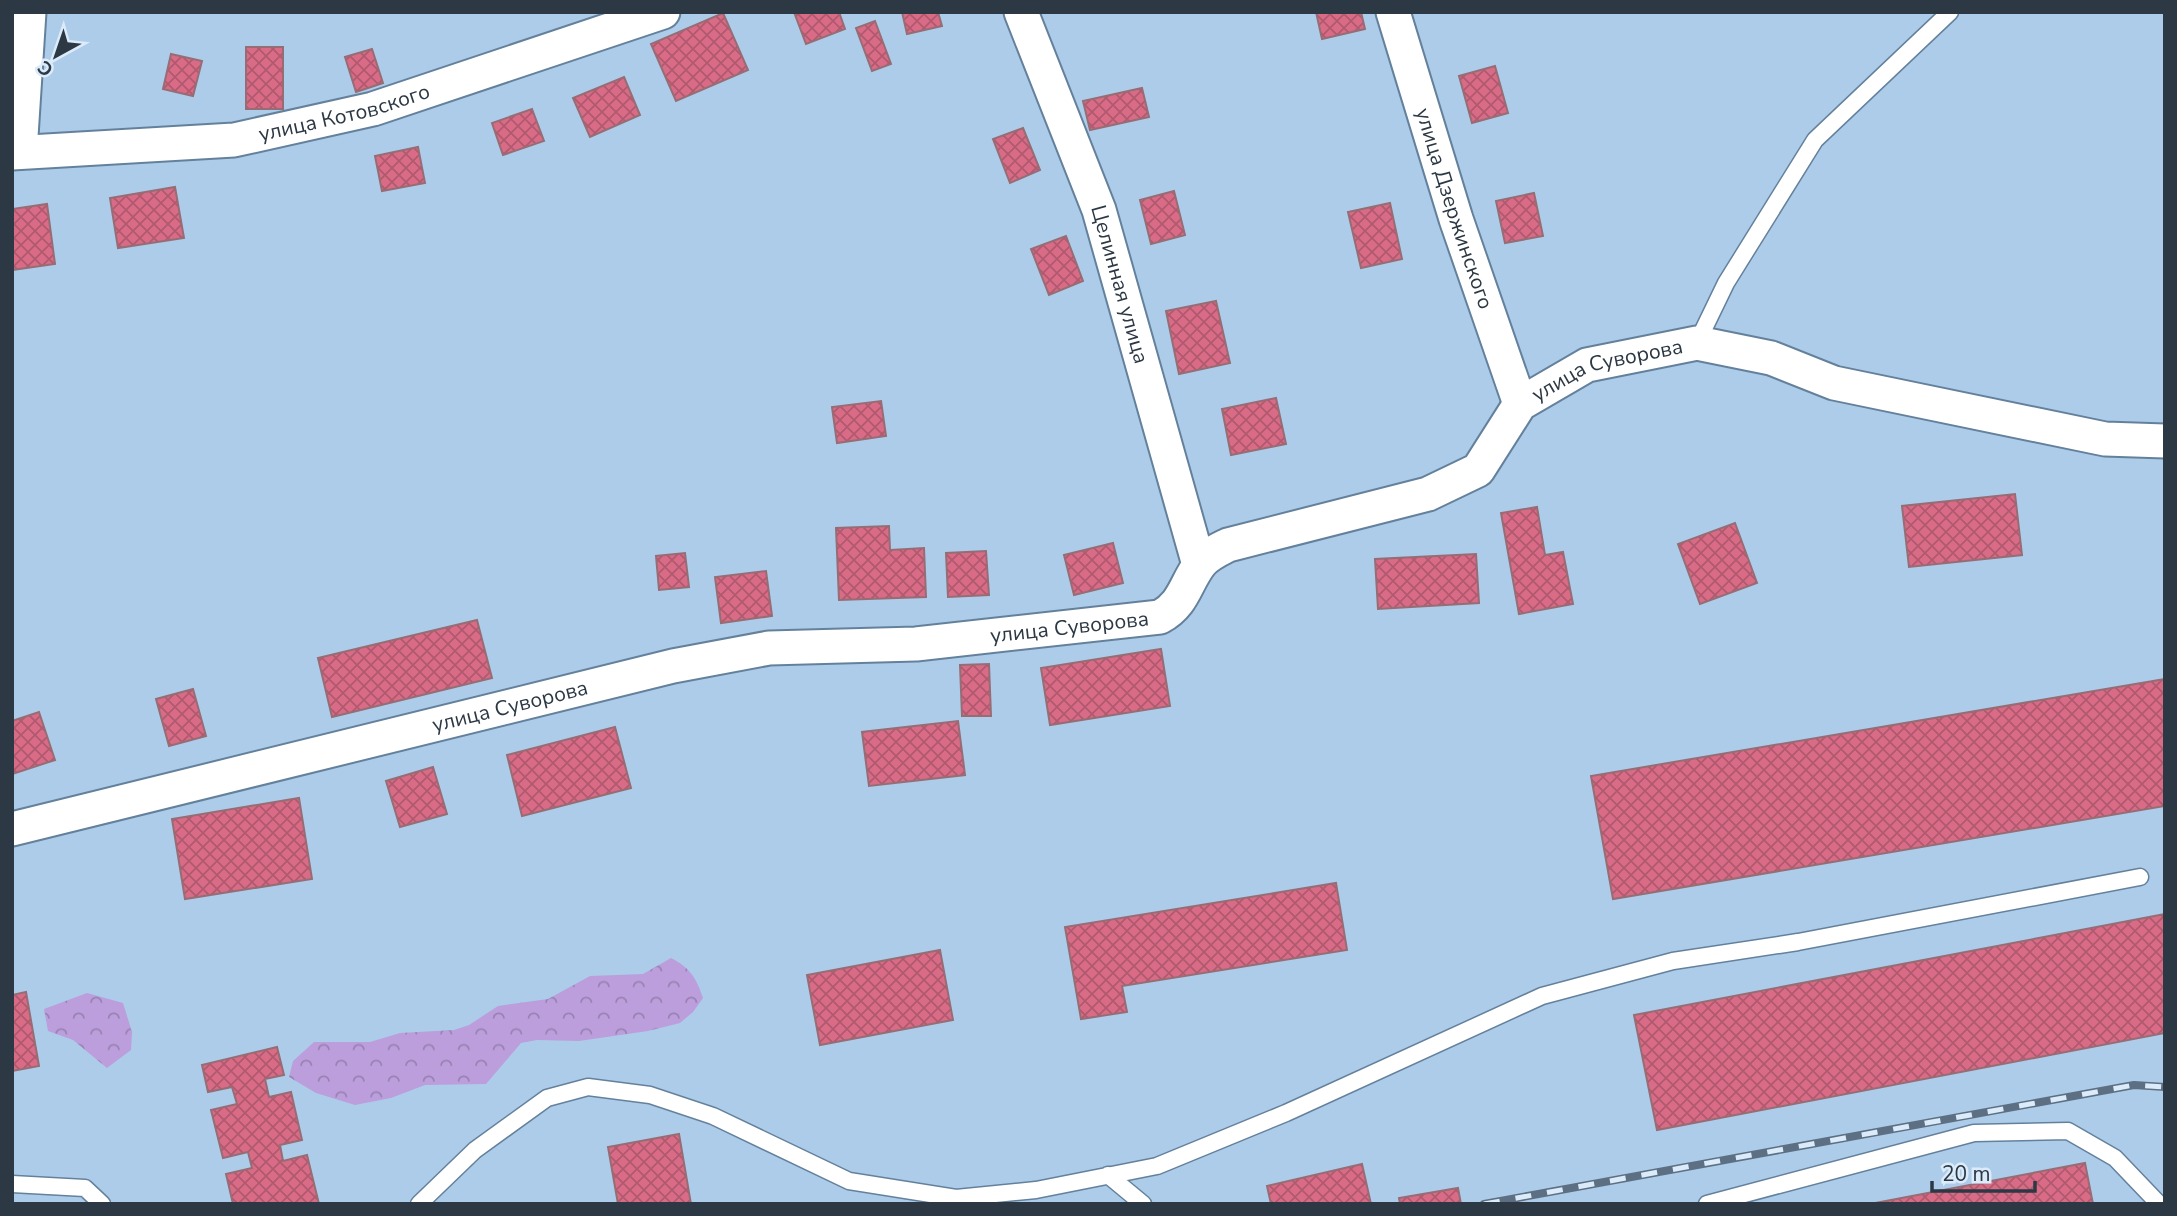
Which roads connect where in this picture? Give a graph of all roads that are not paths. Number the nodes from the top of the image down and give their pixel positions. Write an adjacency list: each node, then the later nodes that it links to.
1 (29, 12): 6 (street)
2 (663, 12): 6 (street, улица Котовского)
3 (1021, 12): 10 (street, Целинная улица)
4 (1393, 12): 8 (street, улица Дзержинского)
5 (1950, 12): 7 (lane)
6 (16, 153)
7 (1697, 343): 8 (street, улица Суворова); 9 (street, улица Суворова)
8 (1520, 404): 10 (street, улица Суворова)
9 (2165, 441)
10 (1199, 565): 11 (street, улица Суворова)
11 (12, 828)
12 (2140, 877): 13 (lane)
13 (1108, 1175): 16 (lane); 17 (lane)
14 (12, 1184): 15 (lane)
15 (102, 1204)
16 (419, 1204)
17 (1143, 1204)
18 (1707, 1204): 19 (lane)
19 (2159, 1204)

